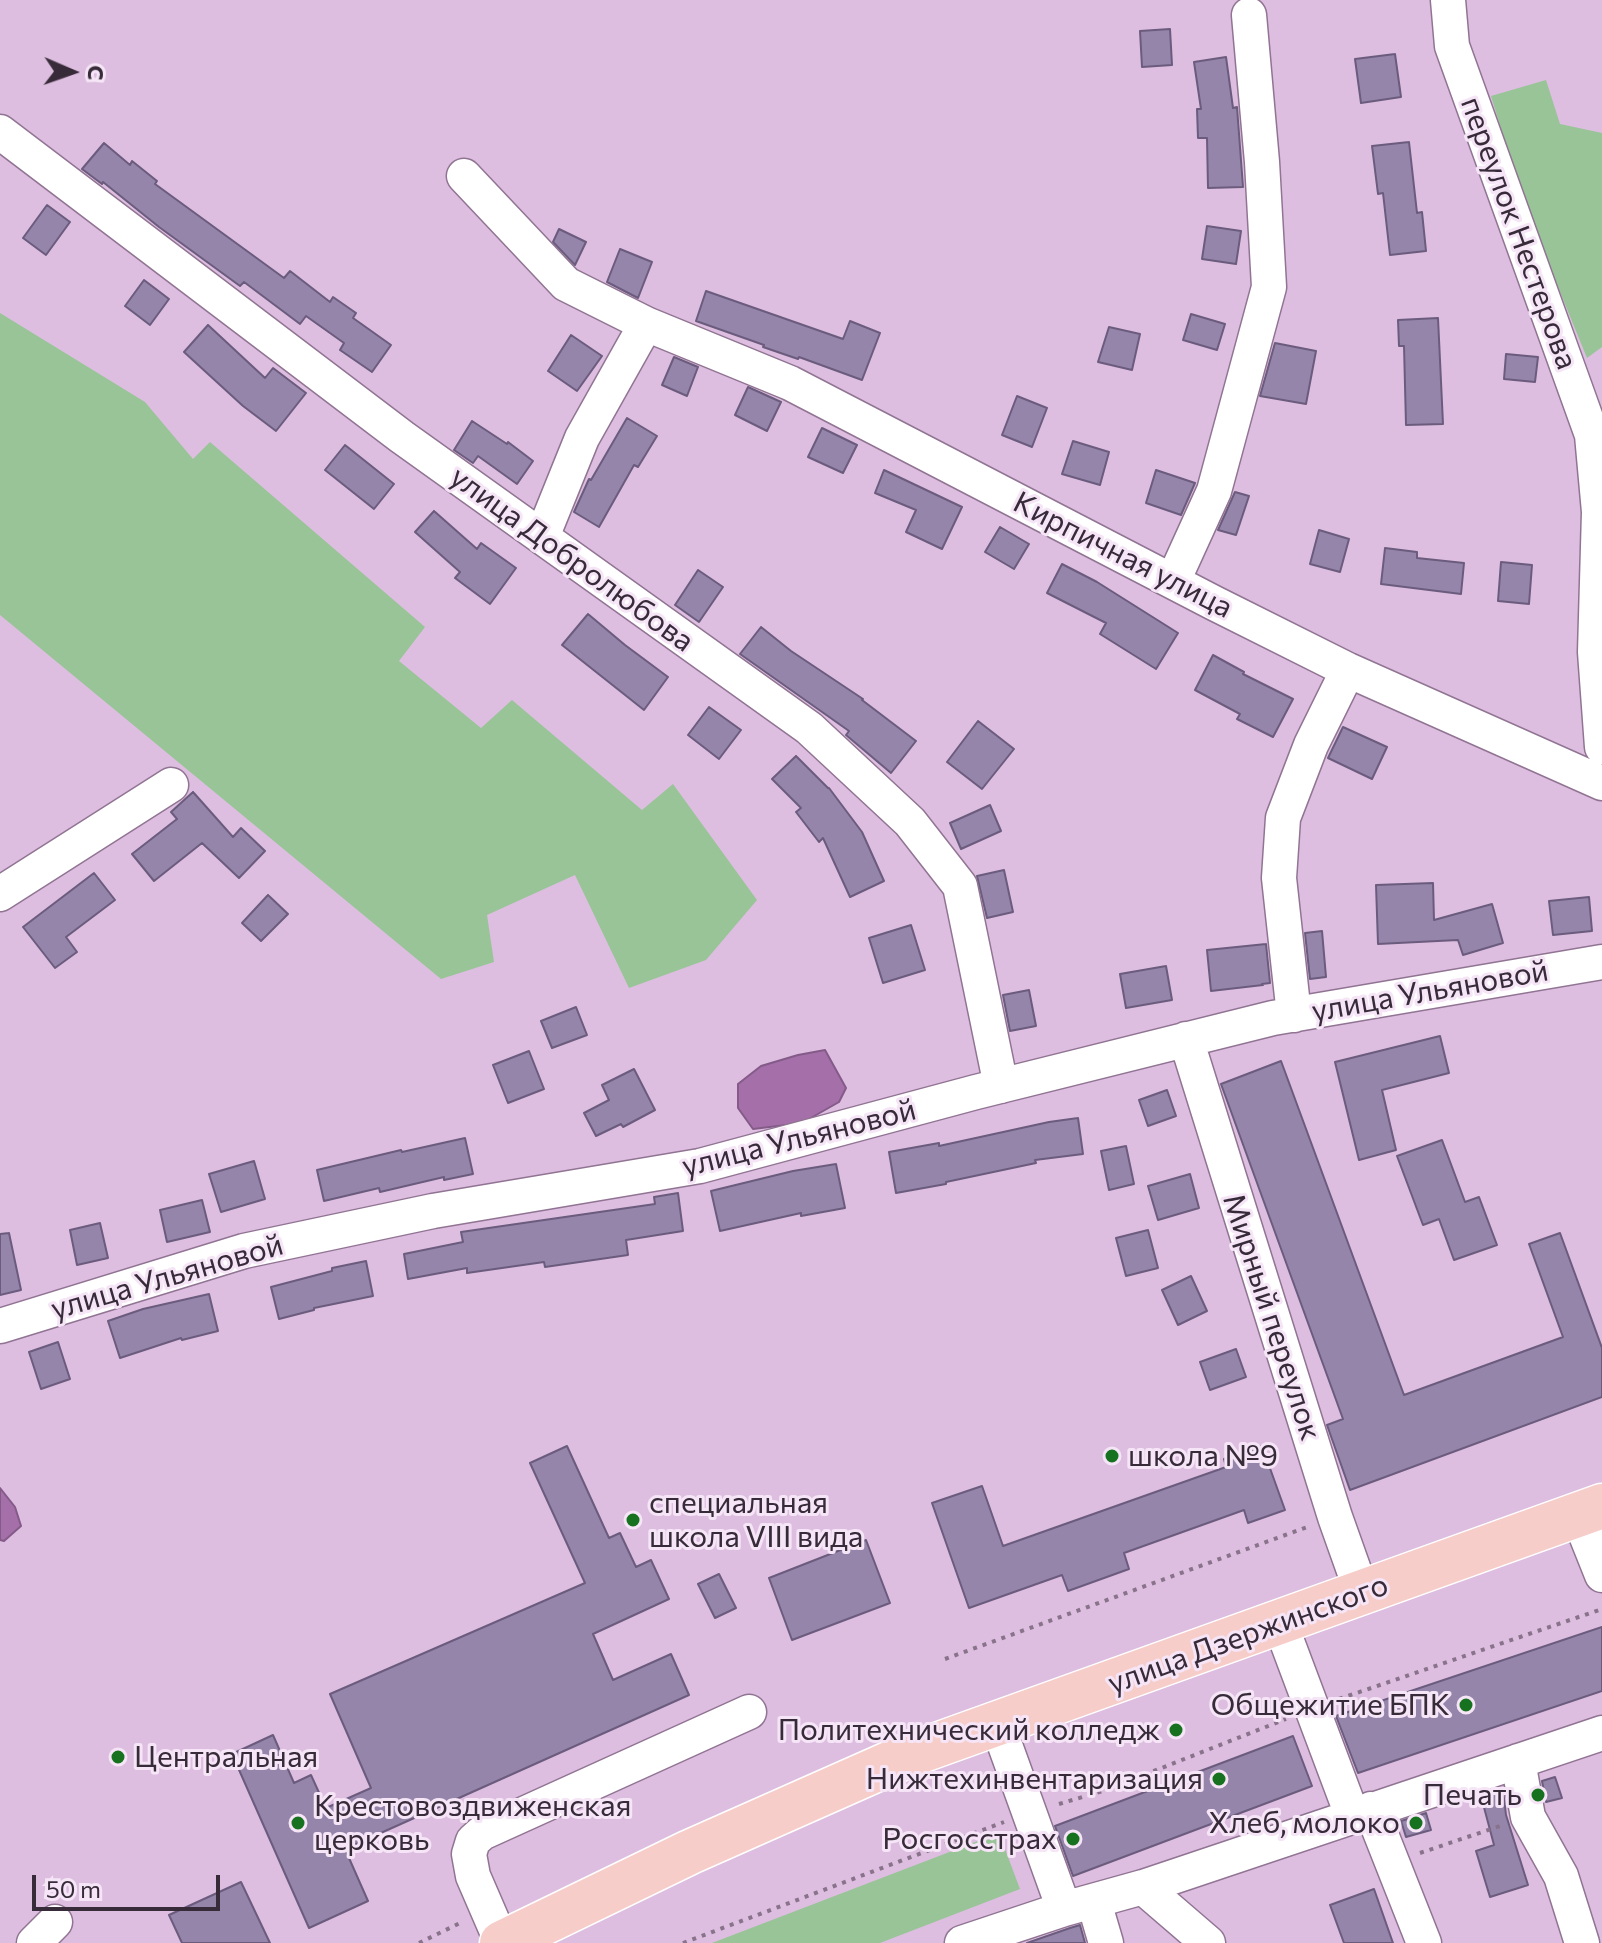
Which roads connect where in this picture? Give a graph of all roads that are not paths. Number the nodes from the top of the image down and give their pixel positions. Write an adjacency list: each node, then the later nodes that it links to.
1 (1448, 0): 6 (street, переулок Нестерова)
2 (1249, 15): 8 (street)
3 (0, 132): 7 (street, улица Добролюбова)
4 (464, 176): 5 (street, Кирпичная улица)
5 (646, 324): 7 (street); 8 (street, Кирпичная улица)
6 (1601, 512): 10 (street, переулок Нестерова)
7 (542, 537): 17 (street, улица Добролюбова)
8 (1173, 581): 9 (street, Кирпичная улица)
9 (1348, 670): 11 (street, Кирпичная улица); 15 (street)
10 (1602, 747)
11 (1602, 783)
12 (171, 785): 13 (street)
13 (0, 894)
14 (1602, 962): 15 (street, улица Ульяновой)
15 (1294, 1015): 16 (street, улица Ульяновой)
16 (1186, 1039): 17 (street, улица Ульяновой); 21 (street, Мирный переулок)
17 (1001, 1086): 18 (street, улица Ульяновой)
18 (0, 1326)
19 (1590, 1510): 20 (street); 21 (main road, улица Дзержинского)
20 (1602, 1575)
21 (1362, 1593): 22 (main road, улица Дзержинского)
22 (1280, 1623): 24 (main road, улица Дзержинского); 27 (street)
23 (749, 1712): 30 (street)
24 (997, 1723): 29 (street); 30 (main road, улица Дзержинского)
25 (1602, 1733): 26 (street)
26 (1518, 1761): 27 (street); 35 (street)
27 (1362, 1812): 28 (street); 34 (street)
28 (1143, 1887): 29 (street); 33 (street)
29 (1079, 1905): 31 (street); 32 (street)
30 (512, 1941)
31 (962, 1943)
32 (1106, 1943)
33 (1208, 1943)
34 (1424, 1943)
35 (1582, 1943)

